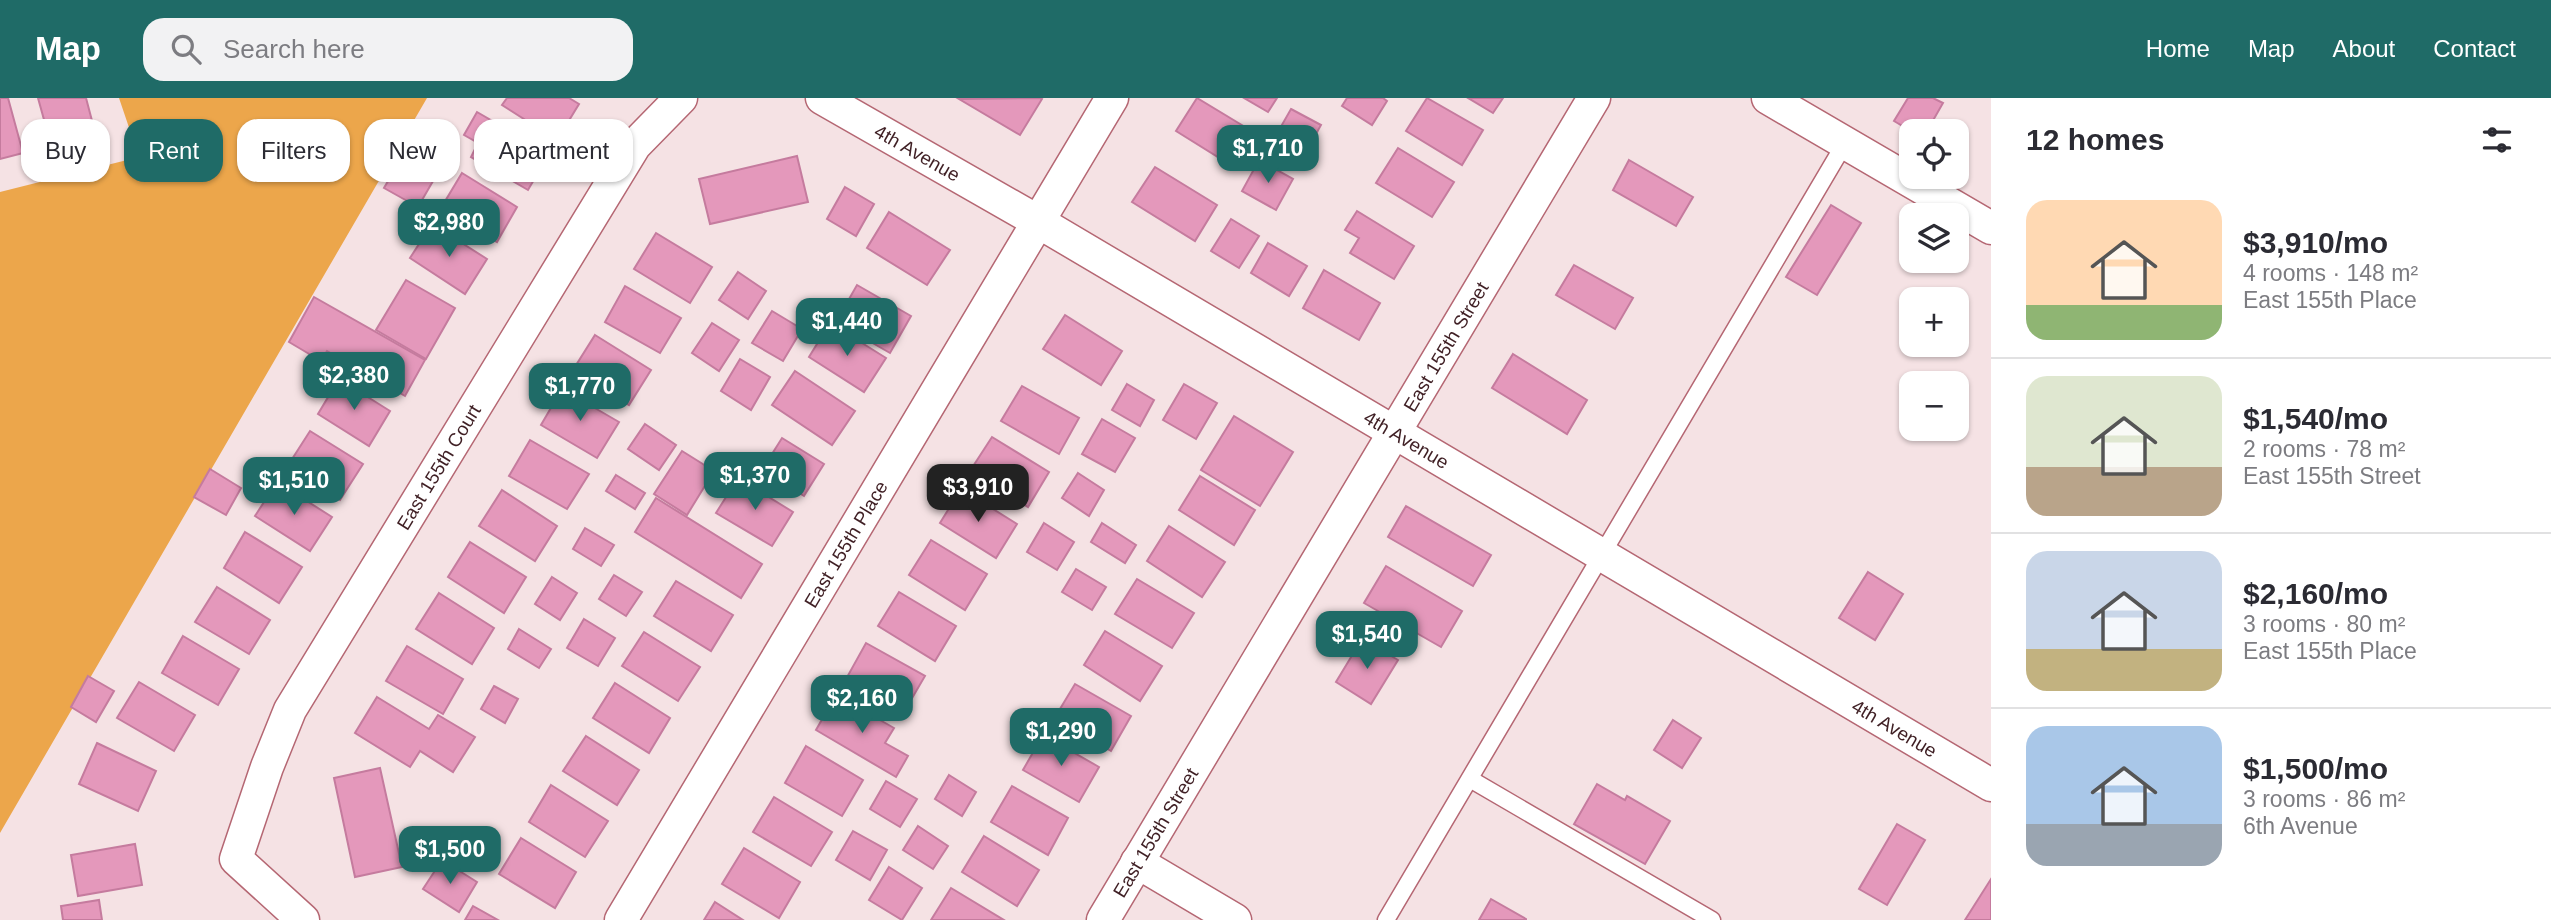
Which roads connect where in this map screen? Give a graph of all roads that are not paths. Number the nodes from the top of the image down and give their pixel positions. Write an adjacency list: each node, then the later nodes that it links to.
1 (681, 98): 14 (street, East 155th Court)
2 (822, 98): 7 (street, 4th Avenue)
3 (1112, 98): 7 (street, East 155th Place)
4 (1594, 98): 9 (street, East 155th Street)
5 (1768, 98): 6 (street)
6 (1845, 143): 8 (street); 10 (lane)
7 (1037, 221): 9 (street, 4th Avenue); 15 (street, East 155th Place)
8 (1991, 228)
9 (1394, 432): 10 (street, 4th Avenue); 13 (street, East 155th Street)
10 (1602, 555): 11 (lane); 12 (street, 4th Avenue)
11 (1470, 779): 18 (lane); 19 (lane)
12 (1991, 785)
13 (1138, 862): 16 (street, East 155th Street); 17 (street)
14 (303, 920)
15 (621, 920)
16 (1103, 920)
17 (1235, 920)
18 (1386, 920)
19 (1712, 920)

